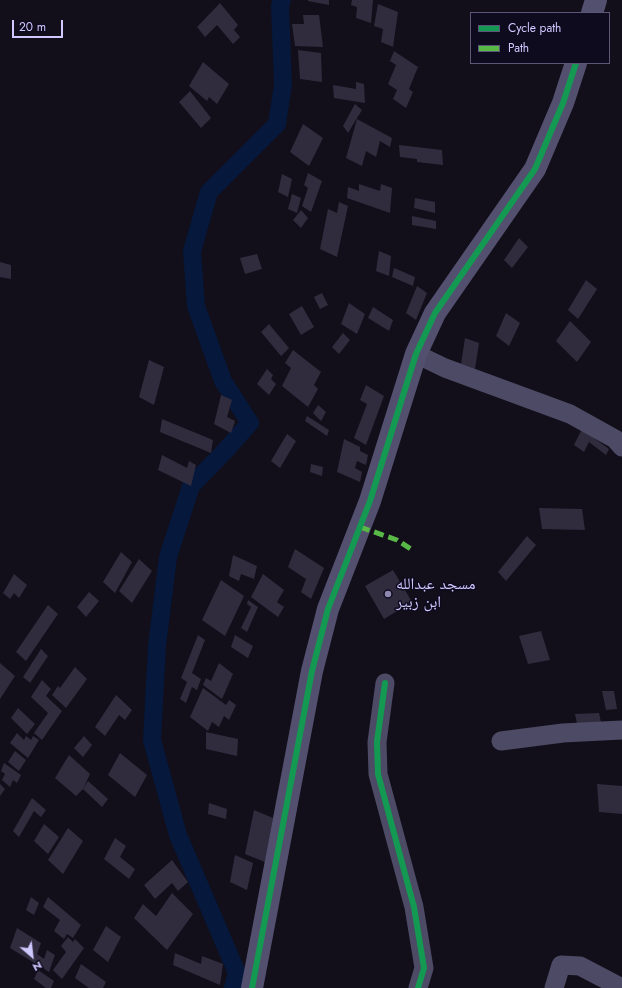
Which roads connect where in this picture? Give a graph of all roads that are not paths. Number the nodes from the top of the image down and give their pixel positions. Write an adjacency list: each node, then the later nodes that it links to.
1 (596, 0): 2 (street)
2 (592, 12)
3 (576, 64): 4 (street)
4 (416, 354): 5 (street); 9 (street)
5 (622, 447)
6 (385, 682): 10 (street)
7 (622, 730): 8 (street)
8 (501, 740)
9 (252, 988)
10 (418, 988)
11 (554, 988): 12 (street)
12 (622, 988)

